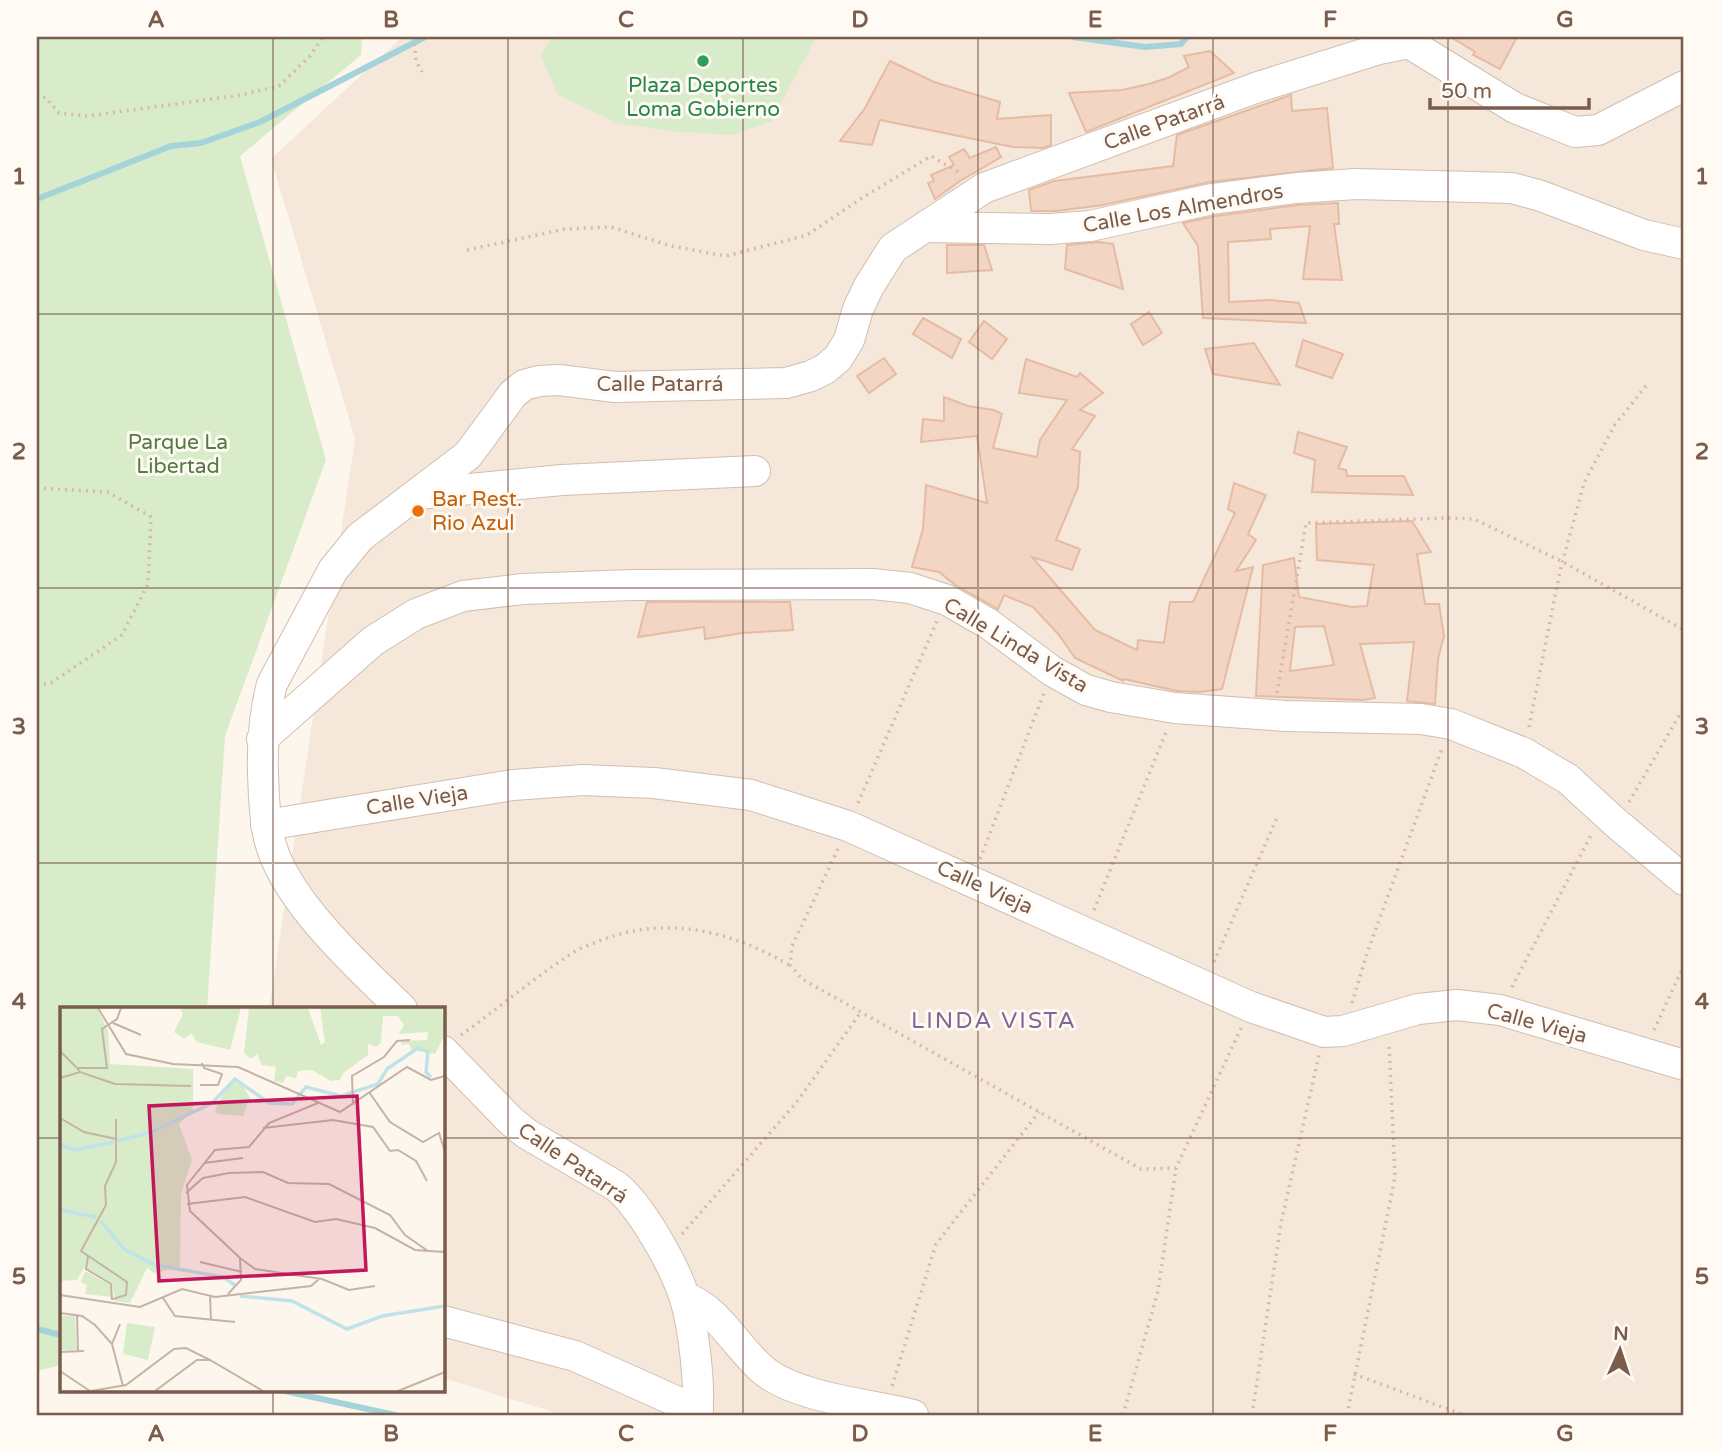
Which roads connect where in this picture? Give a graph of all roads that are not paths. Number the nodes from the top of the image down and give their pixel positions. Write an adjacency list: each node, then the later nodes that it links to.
1 (1404, 40): 2 (street); 3 (street, Calle Patarrá)
2 (1684, 86)
3 (924, 228): 4 (street, Calle Los Almendros); 6 (street, Calle Patarrá)
4 (1684, 244)
5 (755, 471): 6 (street)
6 (418, 494): 7 (street, Calle Patarrá)
7 (262, 739): 8 (street, Calle Patarrá); 9 (street, Calle Linda Vista)
8 (266, 825): 10 (street, Calle Patarrá); 12 (street, Calle Vieja)
9 (1684, 880)
10 (400, 1007)
11 (448, 1046): 13 (street, Calle Patarrá)
12 (1684, 1065)
13 (684, 1297): 15 (street); 16 (street, Calle Patarrá)
14 (444, 1321): 16 (street)
15 (899, 1412)
16 (697, 1413)

